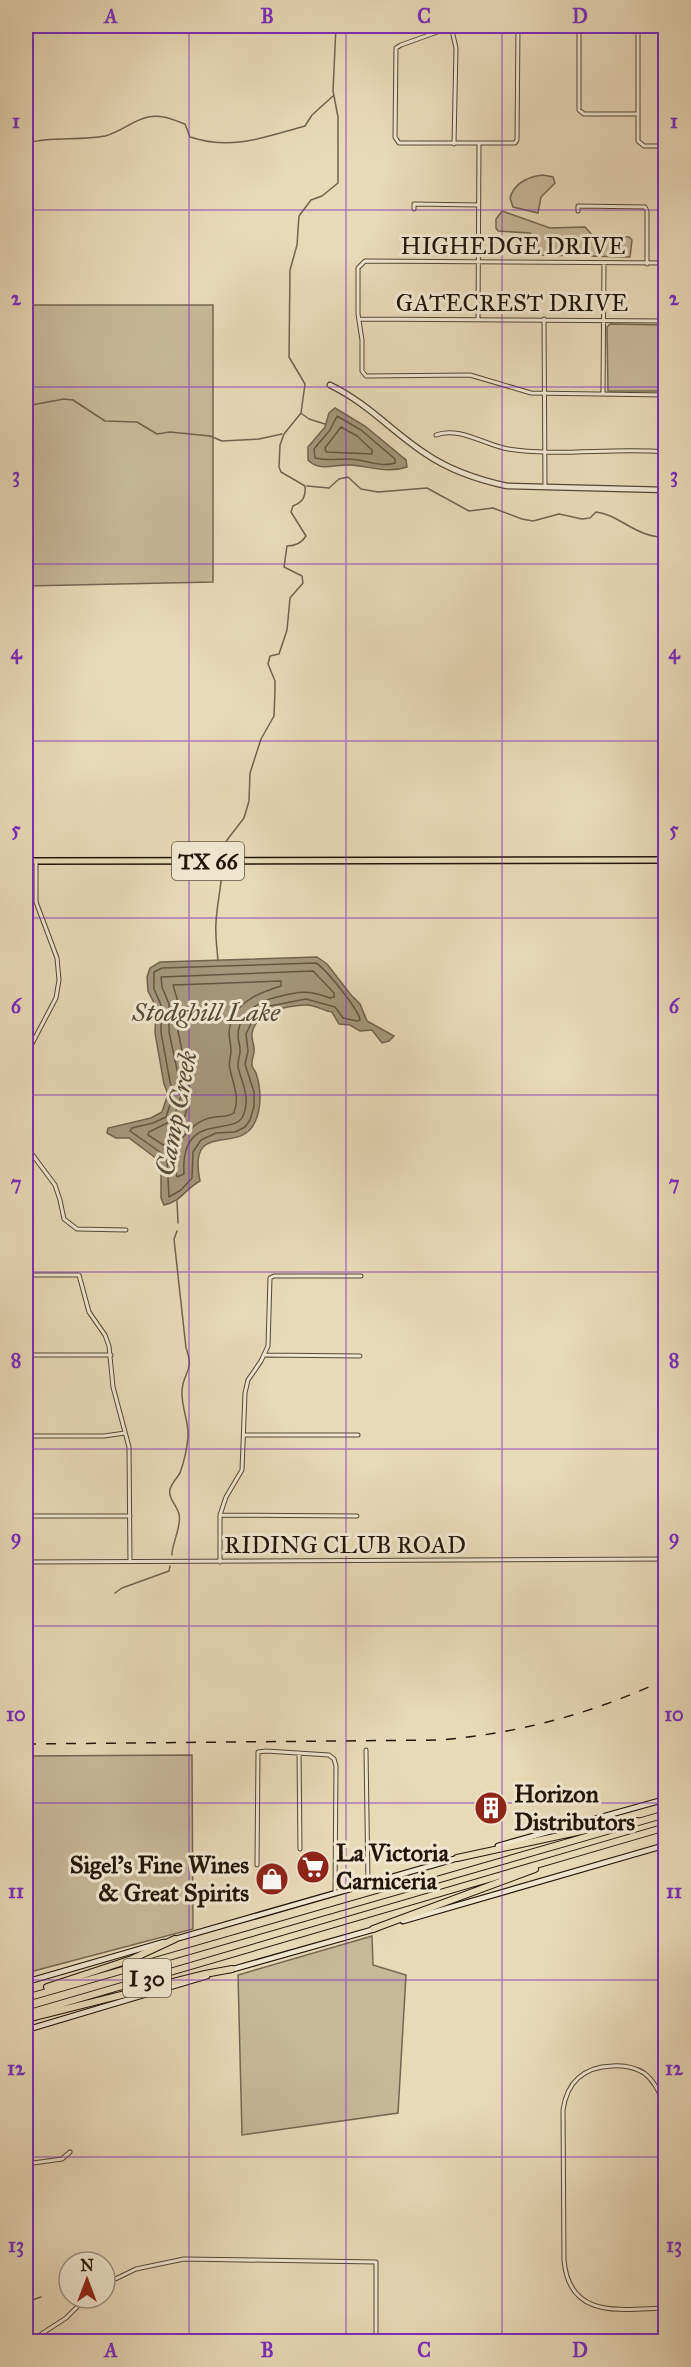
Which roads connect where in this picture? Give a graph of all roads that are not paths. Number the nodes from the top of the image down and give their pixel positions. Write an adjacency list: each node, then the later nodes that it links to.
1 (452, 26): 6 (street); 6 (street)
2 (518, 26): 7 (street)
3 (579, 26): 5 (street)
4 (638, 26): 5 (street)
5 (637, 114): 8 (street)
6 (454, 144): 7 (street)
7 (480, 144): 9 (street)
8 (666, 146)
9 (479, 205): 10 (street); 12 (street)
10 (414, 209)
11 (578, 211): 15 (street)
12 (479, 262): 13 (street, HIGHEDGE DRIVE); 16 (street, HIGHEDGE DRIVE); 17 (street)
13 (604, 263): 15 (street, HIGHEDGE DRIVE); 19 (street)
14 (666, 263): 15 (street, HIGHEDGE DRIVE)
15 (647, 264)
16 (359, 319): 17 (street, GATECREST DRIVE); 22 (street)
17 (478, 319): 18 (street, GATECREST DRIVE)
18 (544, 319): 19 (street, GATECREST DRIVE); 22 (street)
19 (604, 320): 20 (street, GATECREST DRIVE); 23 (street)
20 (666, 321)
21 (330, 385): 28 (main road)
22 (546, 393): 23 (street); 26 (street)
23 (603, 393): 24 (street)
24 (666, 394)
25 (436, 435): 26 (street)
26 (546, 451): 27 (street); 28 (street)
27 (666, 453)
28 (545, 488): 29 (main road)
29 (666, 490)
30 (666, 860): 32 (main road, TX 66)
31 (26, 861): 32 (main road, TX 66)
32 (36, 861): 33 (street)
33 (26, 1055)
34 (26, 1146): 35 (street)
35 (126, 1230)
36 (26, 1275): 39 (street)
37 (361, 1276): 40 (street)
38 (26, 1355): 39 (street)
39 (111, 1355): 42 (street)
40 (264, 1355): 41 (street); 43 (street)
41 (360, 1356)
42 (126, 1433): 45 (street); 48 (street)
43 (244, 1435): 44 (street); 46 (street)
44 (358, 1435)
45 (26, 1436)
46 (220, 1515): 49 (street); 53 (street)
47 (26, 1516): 48 (street)
48 (130, 1516): 52 (street)
49 (357, 1516)
50 (666, 1559): 53 (street, RIDING CLUB ROAD)
51 (26, 1562): 52 (street, RIDING CLUB ROAD)
52 (130, 1562): 53 (street, RIDING CLUB ROAD)
53 (220, 1562)
54 (366, 1750): 65 (street)
55 (299, 1753): 61 (street); 64 (street); 66 (street)
56 (666, 1799): 63 (main road)
57 (666, 1814): 58 (highway, I 30)
58 (644, 1821): 63 (highway); 71 (highway, I 30)
59 (666, 1827): 62 (highway, I 30)
60 (666, 1845): 67 (main road)
61 (300, 1848)
62 (589, 1849): 67 (highway); 72 (highway, I 30)
63 (457, 1858): 65 (main road)
64 (258, 1865)
65 (368, 1884): 66 (main road)
66 (335, 1893): 68 (main road)
67 (373, 1929): 69 (main road)
68 (175, 1939): 70 (main road); 71 (highway)
69 (232, 1969): 73 (highway); 74 (main road)
70 (26, 1982)
71 (26, 1996)
72 (26, 2014)
73 (26, 2019)
74 (26, 2030)
75 (666, 2108): 79 (street)
76 (70, 2152): 77 (street)
77 (26, 2164)
78 (117, 2278): 82 (street)
79 (666, 2308)
80 (74, 2310): 81 (street)
81 (29, 2342)
82 (376, 2342)

